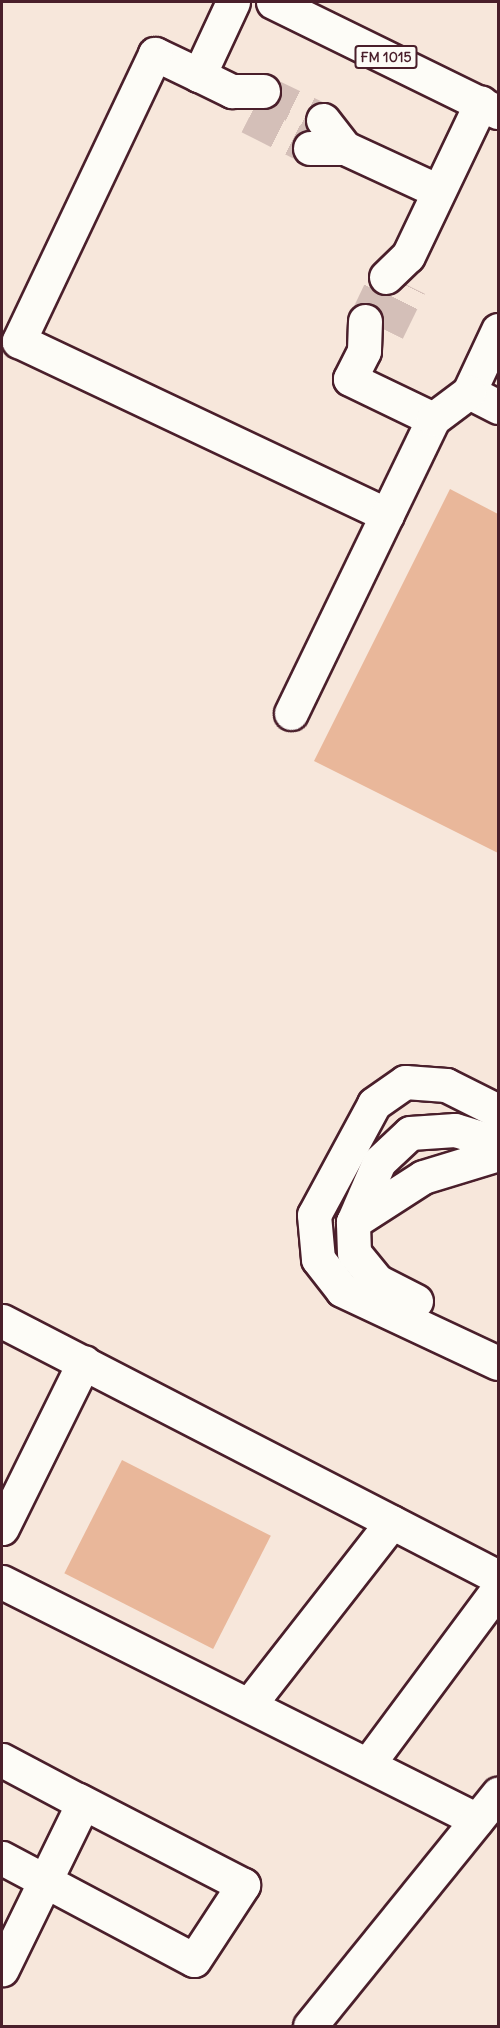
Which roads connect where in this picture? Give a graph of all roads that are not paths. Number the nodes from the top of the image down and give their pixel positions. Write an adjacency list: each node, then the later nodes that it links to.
1 (233, 2): 3 (main road)
2 (273, 2): 5 (main road, FM 1015)
3 (199, 75): 4 (main road); 14 (main road)
4 (248, 100)
5 (490, 107): 7 (main road)
6 (316, 134): 7 (main road)
7 (438, 191): 8 (main road)
8 (401, 273)
9 (498, 330): 11 (main road)
10 (372, 334): 13 (main road)
11 (469, 392): 12 (main road); 13 (main road)
12 (498, 406)
13 (434, 419): 14 (main road)
14 (387, 515): 15 (main road)
15 (291, 712)
16 (498, 1111): 23 (main road)
17 (498, 1143): 19 (main road)
18 (498, 1154): 19 (main road)
19 (353, 1222): 21 (main road)
20 (2, 1322): 22 (main road)
21 (498, 1340)
22 (84, 1362): 24 (main road); 25 (main road)
23 (498, 1362)
24 (392, 1522): 26 (main road); 29 (main road)
25 (2, 1528)
26 (498, 1576)
27 (2, 1582): 29 (main road)
28 (498, 1589): 31 (main road)
29 (249, 1705): 31 (main road)
30 (2, 1760): 33 (main road)
31 (368, 1764): 34 (main road)
32 (498, 1794): 34 (main road)
33 (78, 1800): 36 (main road); 36 (main road)
34 (477, 1820): 38 (main road)
35 (2, 1858): 36 (main road)
36 (45, 1880): 37 (main road)
37 (2, 1969)
38 (310, 2026)

